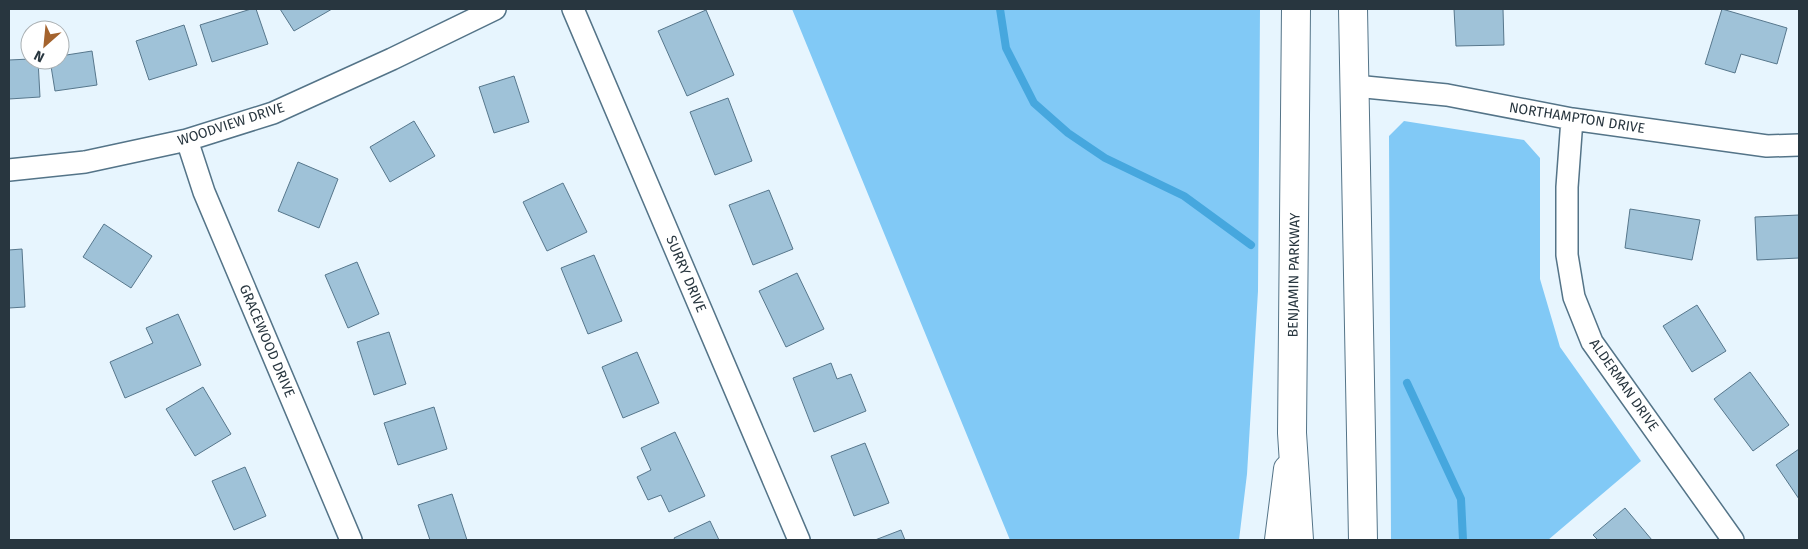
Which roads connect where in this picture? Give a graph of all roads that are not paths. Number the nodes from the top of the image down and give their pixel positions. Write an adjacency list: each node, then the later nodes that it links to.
1 (495, 9): 7 (street, WOODVIEW DRIVE)
2 (573, 9): 12 (street, SURRY DRIVE)
3 (1296, 9): 10 (main road, BENJAMIN PARKWAY)
4 (1353, 9): 5 (main road)
5 (1355, 86): 6 (street, NORTHAMPTON DRIVE); 15 (main road)
6 (1572, 119): 8 (street, NORTHAMPTON DRIVE); 16 (street, ALDERMAN DRIVE)
7 (187, 140): 9 (street, WOODVIEW DRIVE); 11 (street, GRACEWOOD DRIVE)
8 (1799, 146)
9 (9, 170)
10 (1292, 433): 13 (main road, BENJAMIN PARKWAY); 14 (main road)
11 (350, 540)
12 (799, 540)
13 (1278, 540)
14 (1299, 540)
15 (1363, 540)
16 (1733, 540)

